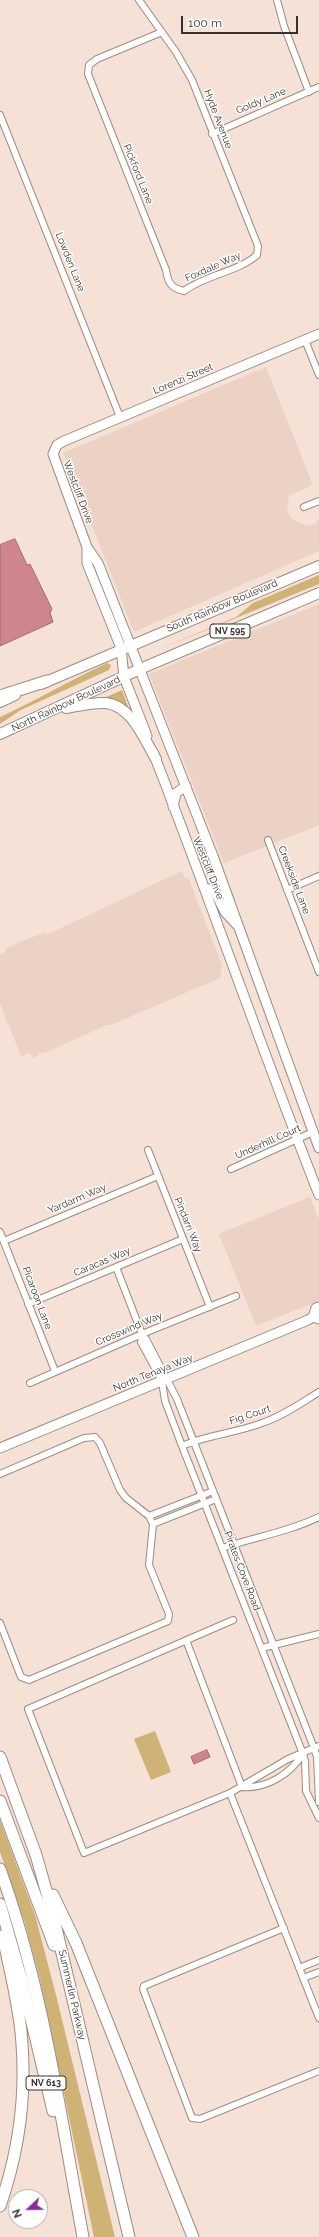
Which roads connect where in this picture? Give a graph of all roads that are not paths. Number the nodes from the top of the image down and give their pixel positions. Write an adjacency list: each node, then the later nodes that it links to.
1 (139, 0): 3 (street, Hyde Avenue)
2 (277, 0): 5 (street)
3 (162, 32): 7 (street, Hyde Avenue); 9 (street, Pickford Lane)
4 (319, 87): 5 (street, Goldy Lane)
5 (309, 92): 7 (street, Goldy Lane)
6 (0, 115): 13 (street, Lowden Lane)
7 (212, 134): 8 (street, Hyde Avenue)
8 (257, 255): 9 (street, Foxdale Way)
9 (175, 289)
10 (319, 334): 11 (main road, Lorenzi Street)
11 (305, 340): 12 (street); 13 (main road, Lorenzi Street)
12 (319, 375)
13 (120, 418): 14 (main road, Lorenzi Street)
14 (57, 446): 19 (main road, Westcliff Drive)
15 (319, 501): 16 (street)
16 (304, 507)
17 (319, 566): 19 (main road, South Rainbow Boulevard / NV 595)
18 (319, 594): 20 (main road, NV 595)
19 (126, 646): 20 (main road, Westcliff Drive); 20 (main road, Westcliff Drive); 21 (main road, NV 595)
20 (132, 673): 24 (main road, North Rainbow Boulevard / NV 595); 26 (main road, Westcliff Drive); 27 (main road, Westcliff Drive)
21 (47, 681): 22 (highway); 23 (main road, NV 595)
22 (0, 696)
23 (0, 702)
24 (54, 710): 25 (main road, North Rainbow Boulevard / NV 595); 26 (main road)
25 (0, 734)
26 (156, 759): 28 (main road, Westcliff Drive)
27 (186, 786): 28 (main road); 33 (main road, Westcliff Drive)
28 (174, 810): 31 (main road, Westcliff Drive)
29 (268, 840): 32 (street, Creekside Lane)
30 (319, 876): 32 (street)
31 (204, 888): 33 (main road); 36 (main road, Westcliff Drive)
32 (287, 890): 34 (street, Creekside Lane)
33 (240, 927): 35 (main road, Westcliff Drive)
34 (319, 972)
35 (257, 976): 36 (main road); 37 (main road, Westcliff Drive)
36 (240, 982): 38 (main road, Westcliff Drive)
37 (313, 1132): 38 (street, Underhill Court); 39 (main road, Westcliff Drive)
38 (297, 1139): 41 (street, Underhill Court); 43 (main road, Westcliff Drive)
39 (319, 1148)
40 (148, 1150): 42 (street, Pindarri Way)
41 (231, 1169)
42 (158, 1176): 45 (street, Pindarri Way); 46 (street, Yardarm Way)
43 (319, 1195)
44 (0, 1232): 46 (street, Picaroon Lane)
45 (183, 1238): 47 (street, Caracas Way); 50 (street, Pindarri Way)
46 (4, 1241): 49 (street, Picaroon Lane)
47 (116, 1267): 49 (street, Caracas Way); 53 (street, Pirates Cove Road)
48 (236, 1296): 50 (street, Crosswind Way)
49 (28, 1304): 54 (street, Picaroon Lane)
50 (210, 1307): 53 (street, Crosswind Way)
51 (319, 1307): 52 (main road, North Tenaya Way)
52 (316, 1318): 55 (main road, North Tenaya Way)
53 (142, 1334): 54 (street, Crosswind Way); 55 (street, Pirates Cove Road)
54 (55, 1371): 56 (street, Crosswind Way)
55 (164, 1380): 58 (street, Pirates Cove Road); 59 (street, Pirates Cove Road); 60 (main road, North Tenaya Way)
56 (30, 1383)
57 (319, 1392): 58 (street, Fig Court)
58 (194, 1441): 59 (street, Fig Court); 62 (street, Pirates Cove Road)
59 (182, 1446): 63 (street, Pirates Cove Road)
60 (0, 1448)
61 (0, 1474): 66 (street)
62 (213, 1491): 63 (street); 64 (street, Pirates Cove Road)
63 (202, 1495): 65 (street, Pirates Cove Road); 66 (street)
64 (216, 1499): 65 (street); 69 (street, Pirates Cove Road)
65 (205, 1504): 68 (street); 70 (street, Pirates Cove Road)
66 (149, 1516): 68 (street)
67 (319, 1517): 69 (street)
68 (153, 1524): 72 (street)
69 (234, 1544): 70 (street); 75 (street, Pirates Cove Road)
70 (222, 1548): 76 (street, Pirates Cove Road)
71 (233, 1620): 74 (street)
72 (0, 1623)
73 (319, 1634): 75 (street)
74 (186, 1640): 80 (street); 81 (street)
75 (274, 1645): 76 (street); 77 (street, Pirates Cove Road)
76 (262, 1648): 78 (street, Pirates Cove Road)
77 (316, 1747): 78 (street); 83 (street, Pirates Cove Road)
78 (303, 1754): 80 (street); 80 (street); 84 (street, Pirates Cove Road)
79 (0, 1757): 85 (highway, Summerlin Parkway)
80 (242, 1787): 81 (street)
81 (230, 1793): 89 (street)
82 (0, 1801): 94 (highway)
83 (319, 1802)
84 (319, 1818)
85 (39, 1867): 94 (highway, Summerlin Parkway); 100 (highway)
86 (0, 1869): 98 (highway)
87 (0, 1904): 98 (highway, NV 613)
88 (0, 1919): 97 (highway)
89 (284, 1928): 91 (street); 96 (street)
90 (319, 1960): 91 (street)
91 (299, 1968): 93 (street)
92 (319, 1972): 93 (street)
93 (303, 1978): 95 (street)
94 (71, 1990): 99 (highway, Summerlin Parkway)
95 (319, 2018)
96 (319, 2071)
97 (0, 2206)
98 (82, 2237)
99 (129, 2237)
100 (192, 2237)

